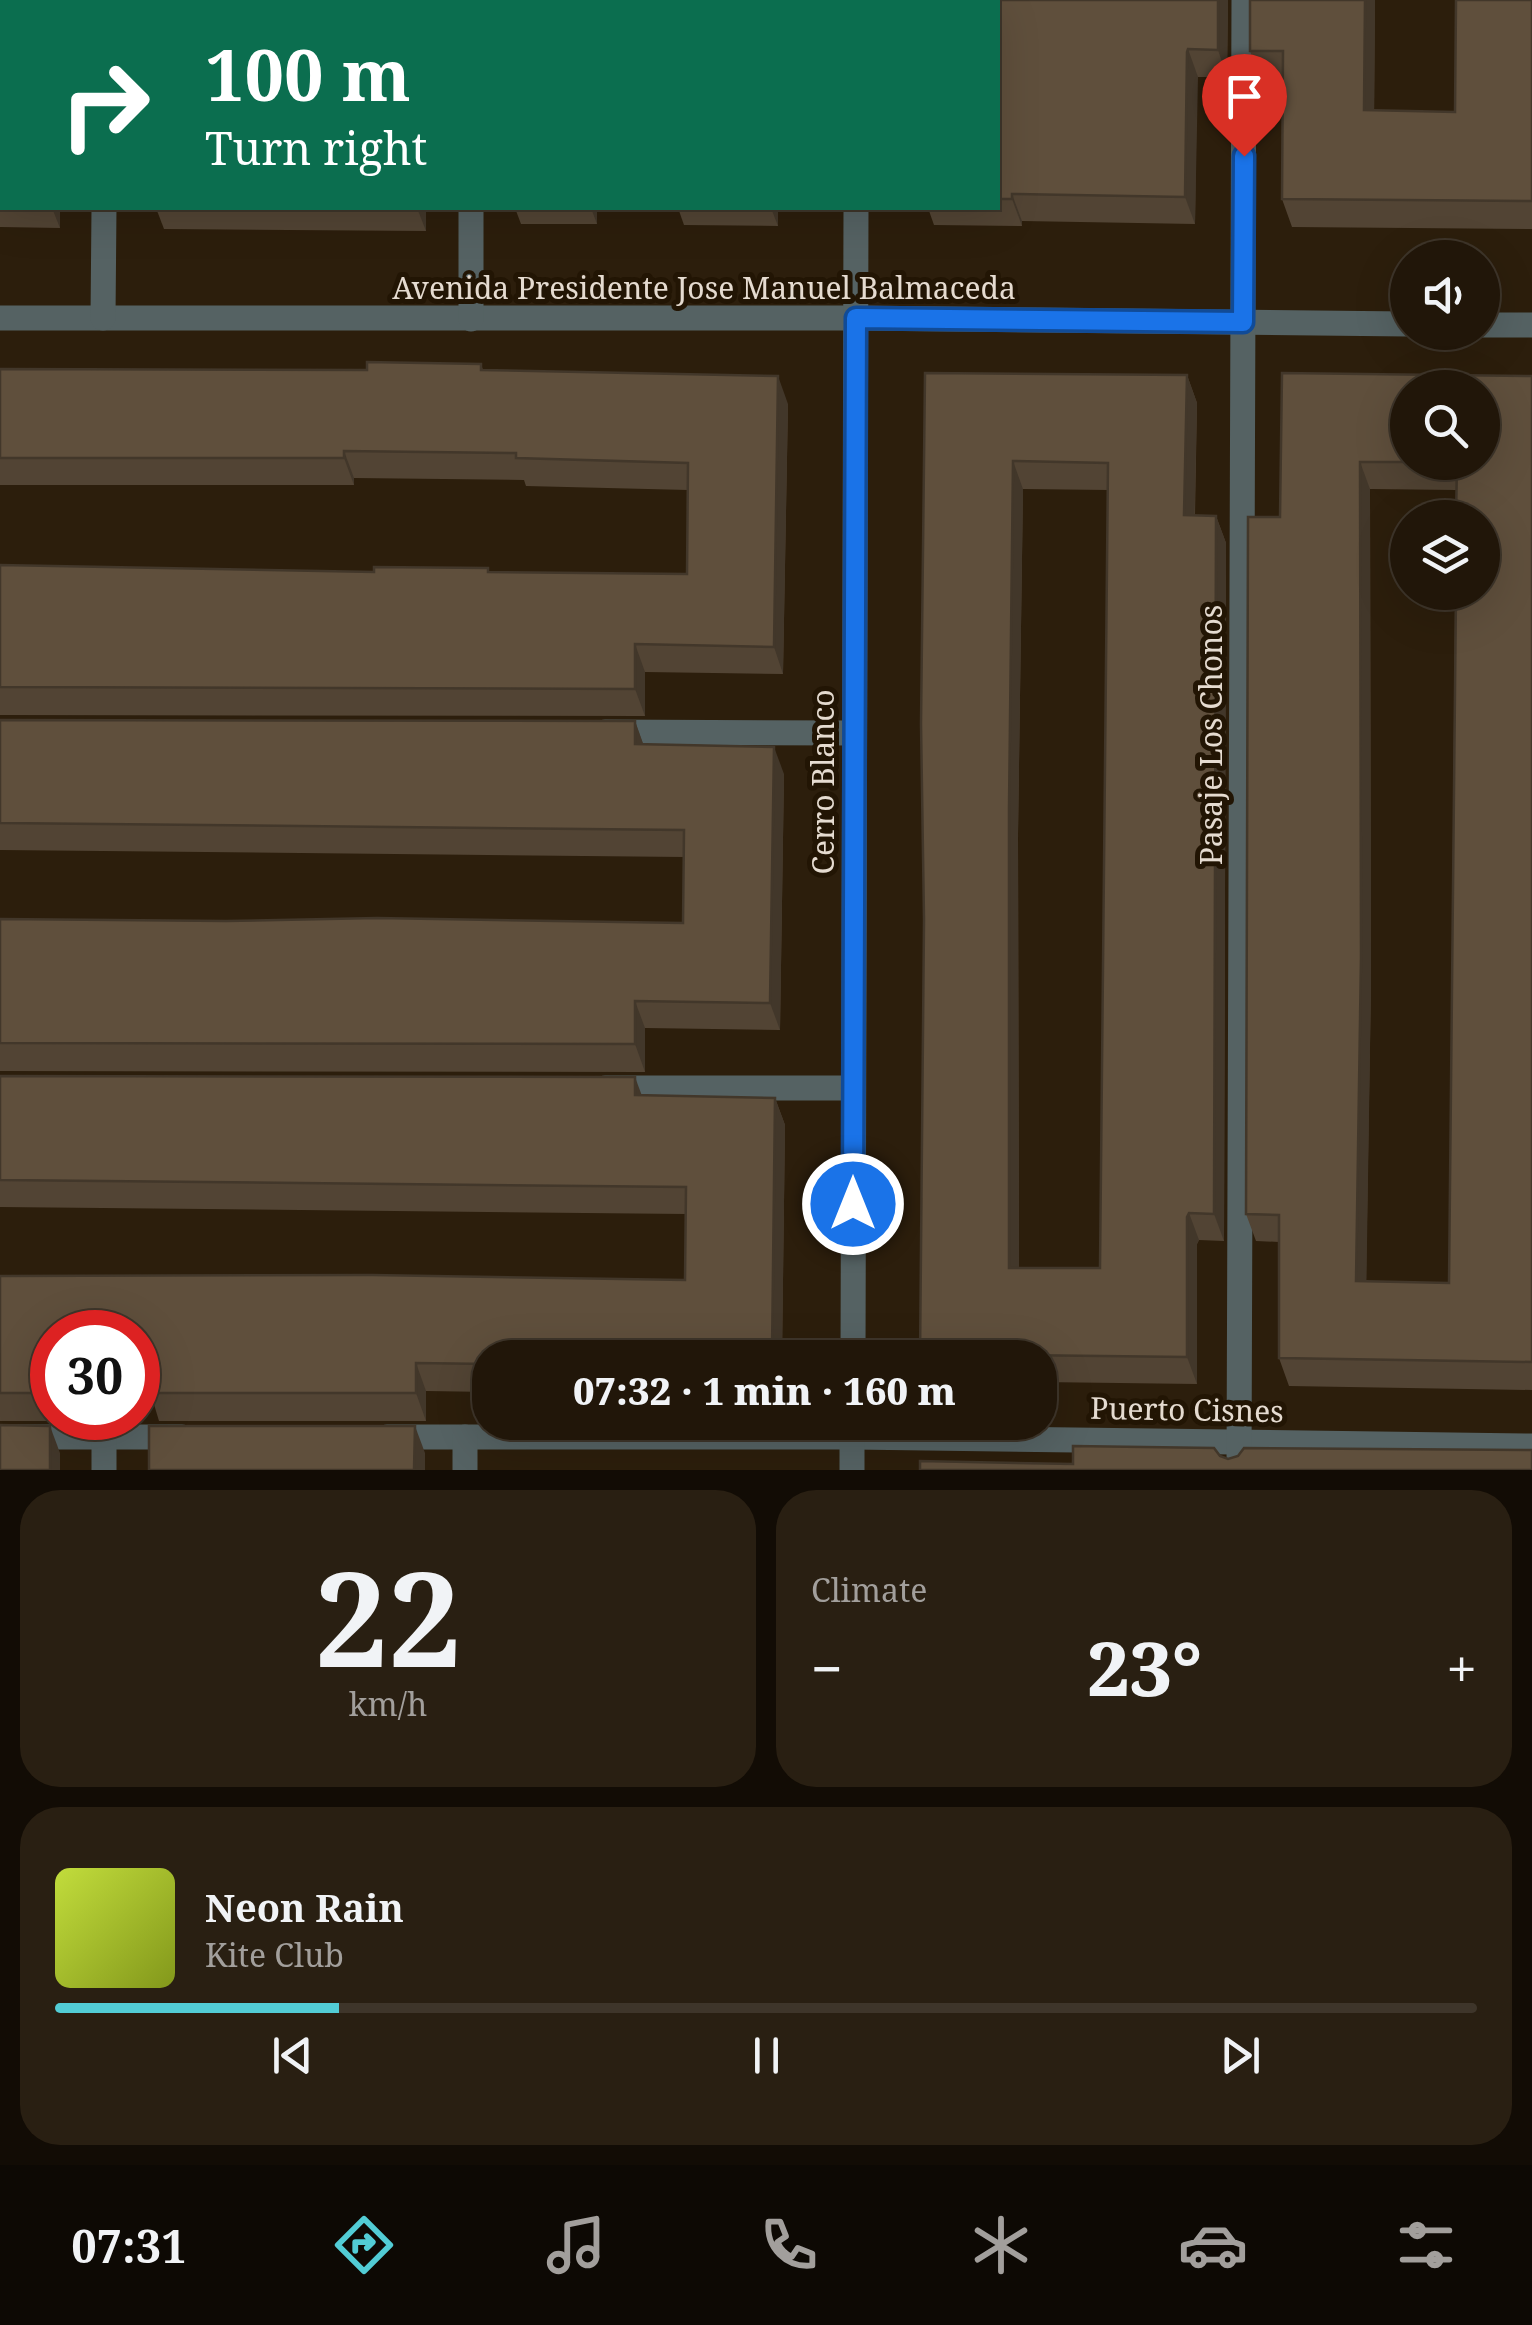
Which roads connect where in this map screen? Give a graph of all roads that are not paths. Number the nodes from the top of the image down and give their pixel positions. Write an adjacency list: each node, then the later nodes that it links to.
1 (1244, 0): 9 (street, Pasaje Los Chonos)
2 (104, 210): 6 (street)
3 (471, 210): 7 (street)
4 (856, 210): 8 (street, Cerro Blanco)
5 (0, 318): 6 (street, Avenida Presidente Jose Manuel Balmaceda)
6 (103, 318): 7 (street, Avenida Presidente Jose Manuel Balmaceda)
7 (471, 318): 8 (street, Avenida Presidente Jose Manuel Balmaceda)
8 (856, 318): 9 (street, Avenida Presidente Jose Manuel Balmaceda); 14 (street, Cerro Blanco)
9 (1243, 322): 10 (street, Avenida Presidente Jose Manuel Balmaceda); 28 (street, Pasaje Los Chonos)
10 (1390, 324)
11 (1500, 325): 12 (street)
12 (1532, 326)
13 (570, 732): 14 (street)
14 (854, 733): 16 (street, Cerro Blanco)
15 (586, 1088): 16 (street)
16 (854, 1088): 17 (street, Cerro Blanco)
17 (852, 1340)
18 (0, 1437): 19 (street)
19 (30, 1437)
20 (160, 1437): 21 (street)
21 (198, 1437)
22 (370, 1437): 23 (street, Puerto Cisnes)
23 (465, 1437): 24 (street, Puerto Cisnes); 31 (street)
24 (472, 1437)
25 (1057, 1437): 28 (street, Puerto Cisnes)
26 (104, 1440): 30 (street)
27 (852, 1440): 32 (street)
28 (1239, 1443): 29 (street, Puerto Cisnes); 33 (street, Pasaje Los Chonos)
29 (1532, 1446)
30 (104, 1470)
31 (465, 1470)
32 (852, 1470)
33 (1239, 1470)

